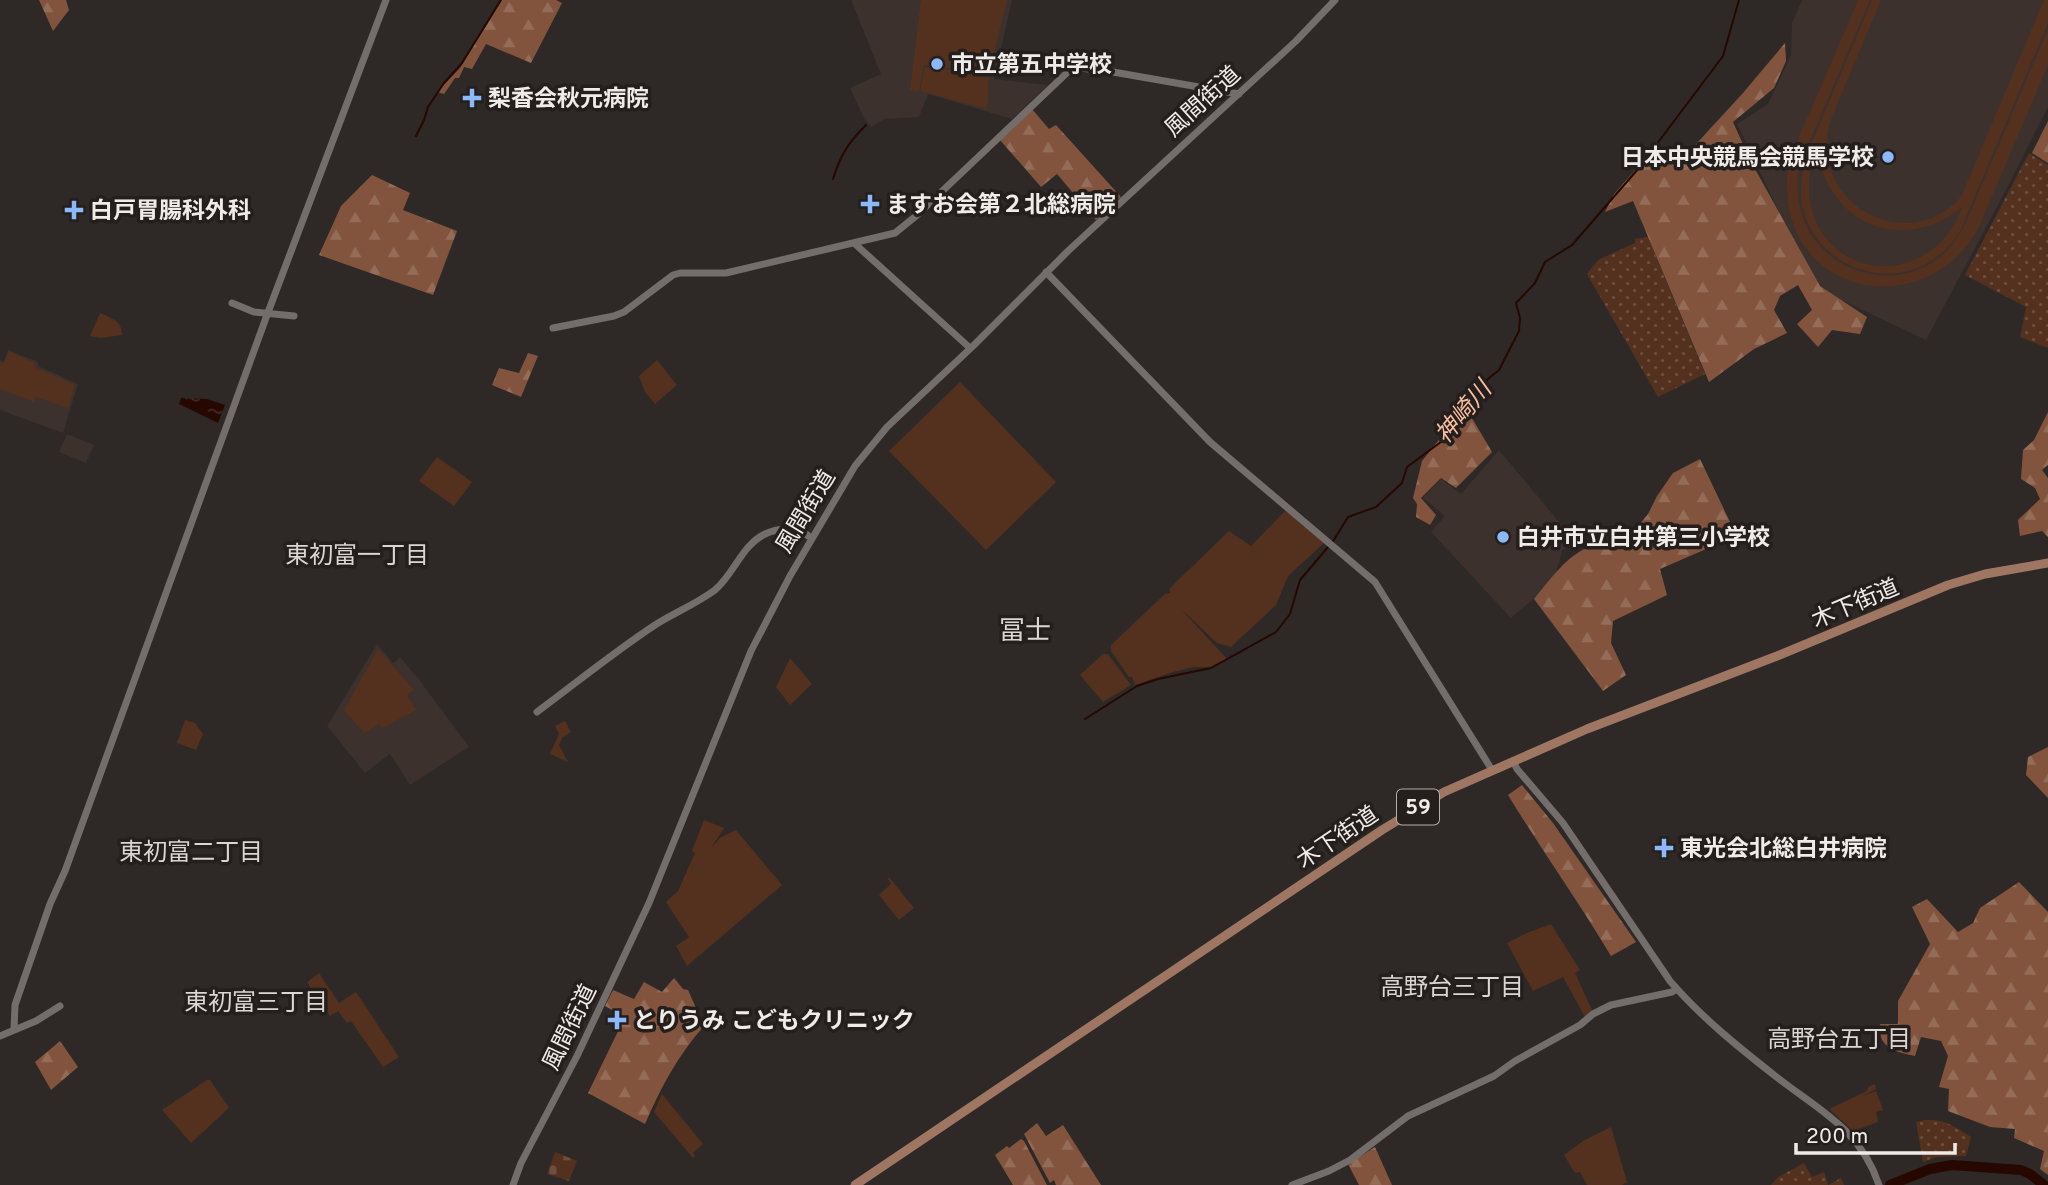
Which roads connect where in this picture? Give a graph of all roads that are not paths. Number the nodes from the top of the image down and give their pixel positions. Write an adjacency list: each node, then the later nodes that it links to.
1 (386, 0): 7 (street)
2 (1335, 0): 3 (street, 風間街道)
3 (1240, 94): 4 (street); 5 (street, 風間街道)
4 (854, 243): 9 (street); 10 (street)
5 (1046, 272): 10 (street, 風間街道); 15 (street)
6 (232, 303): 7 (street)
7 (267, 314): 8 (street); 18 (street)
8 (294, 316)
9 (553, 328)
10 (971, 348): 11 (street, 風間街道)
11 (811, 538): 13 (street); 21 (street, 風間街道)
12 (2048, 563): 14 (main road, 木下街道 / 59)
13 (537, 712)
14 (1513, 761): 15 (main road, 木下街道 / 59); 16 (street)
15 (1492, 770): 22 (main road, 木下街道 / 59)
16 (1676, 989): 20 (street); 23 (street)
17 (60, 1006): 18 (street)
18 (14, 1029): 19 (street)
19 (0, 1036)
20 (1878, 1184)
21 (513, 1185)
22 (855, 1185)
23 (1292, 1185)

